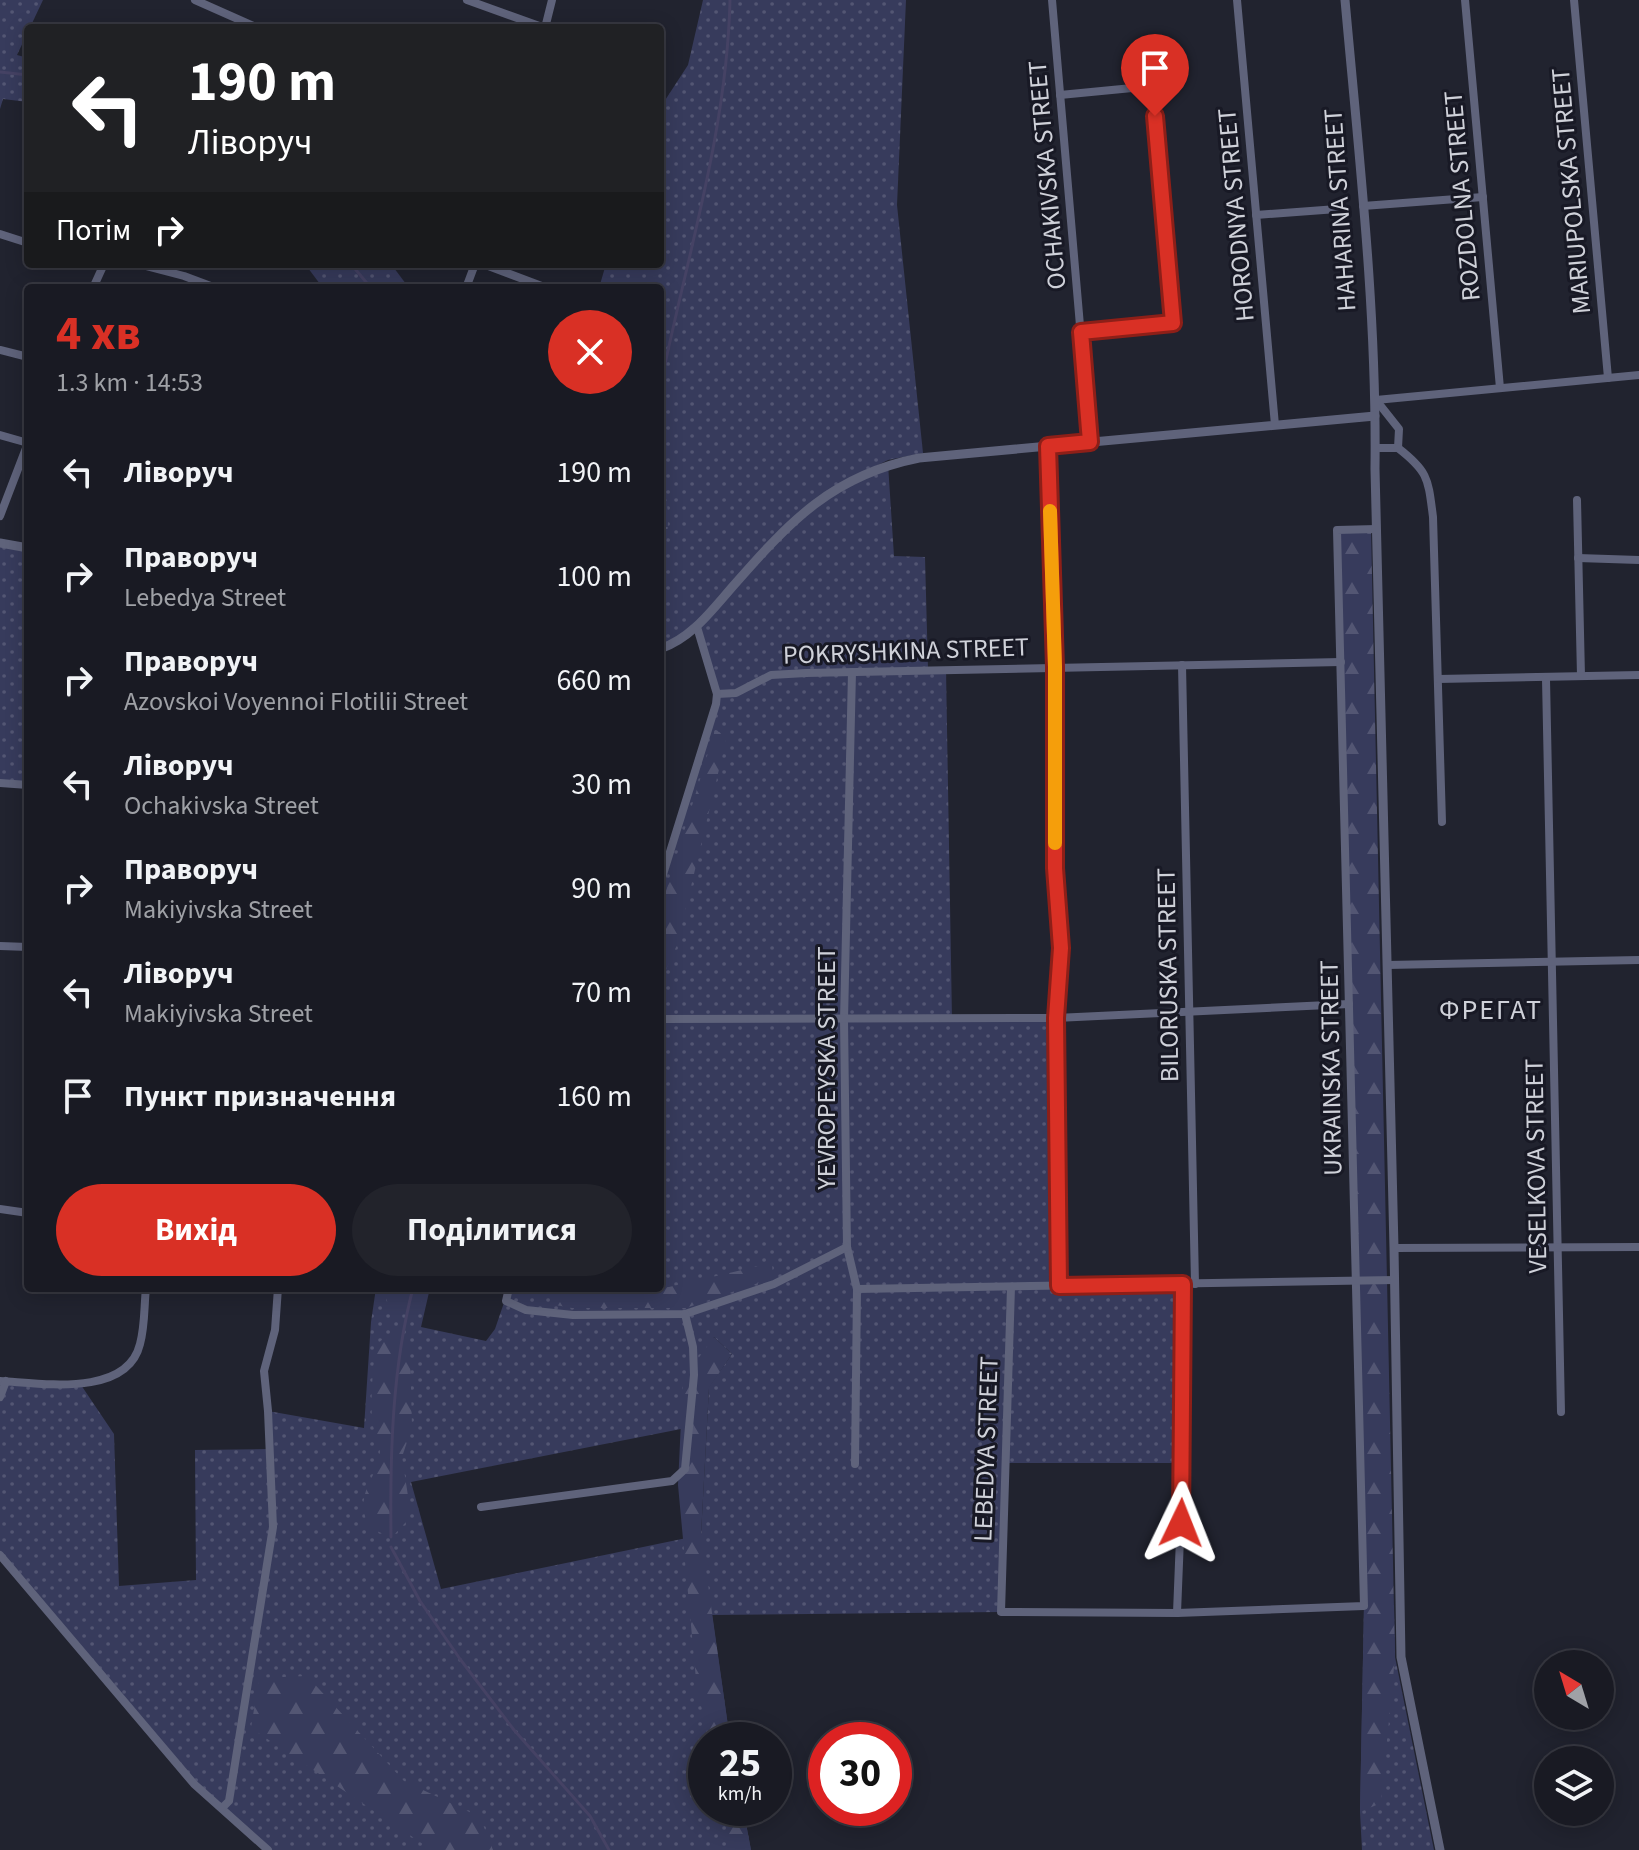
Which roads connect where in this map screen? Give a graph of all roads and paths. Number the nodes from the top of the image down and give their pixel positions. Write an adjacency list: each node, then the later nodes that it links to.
1 (195, 0): 9 (street)
2 (467, 0): 10 (street)
3 (552, 0): 11 (street)
4 (1052, 0): 12 (street, OCHAKIVSKA STREET)
5 (1237, 0): 16 (street, HORODNYA STREET)
6 (1345, 0): 14 (street, HAHARINA STREET)
7 (1465, 0): 13 (street, ROZDOLNA STREET)
8 (1574, 0): 27 (street, MARIUPOLSKA STREET)
9 (249, 24)
10 (534, 24)
11 (546, 24)
12 (1060, 95): 23 (street, OCHAKIVSKA STREET); 23 (street)
13 (1483, 197): 14 (street); 28 (street, ROZDOLNA STREET)
14 (1363, 206): 29 (street, HAHARINA STREET)
15 (1337, 209): 16 (street)
16 (1256, 215): 31 (street, HORODNYA STREET)
17 (0, 234): 18 (street)
18 (24, 242)
19 (153, 268): 21 (street)
20 (494, 268): 22 (street)
21 (205, 284)
22 (536, 284)
23 (1081, 332): 34 (street, OCHAKIVSKA STREET)
24 (0, 350): 25 (street)
25 (24, 356)
26 (1639, 375): 27 (street)
27 (1608, 378): 28 (street)
28 (1500, 388): 29 (street)
29 (1376, 400): 30 (street, HAHARINA STREET); 36 (street)
30 (1375, 416): 31 (street); 35 (street, HAHARINA STREET)
31 (1275, 425): 34 (street)
32 (0, 435): 33 (street)
33 (24, 442)
34 (1090, 442): 37 (street)
35 (1375, 448): 36 (street); 41 (street, HAHARINA STREET)
36 (1398, 448): 54 (street)
37 (1048, 449): 46 (street); 50 (street)
38 (24, 453): 40 (street)
39 (1577, 500): 44 (street)
40 (0, 516)
41 (1376, 529): 48 (street, UKRAINSKA STREET); 65 (street, HAHARINA STREET)
42 (0, 543): 43 (street)
43 (24, 547)
44 (1578, 558): 45 (street); 53 (street)
45 (1639, 560)
46 (697, 627): 47 (street); 56 (street)
47 (664, 647)
48 (1341, 662): 49 (street, POKRYSHKINA STREET); 66 (street, UKRAINSKA STREET)
49 (1182, 665): 50 (street, POKRYSHKINA STREET); 67 (street, BILORUSKA STREET)
50 (1055, 667): 51 (street, POKRYSHKINA STREET); 68 (street)
51 (852, 672): 56 (street, POKRYSHKINA STREET); 70 (street, YEVROPEYSKA STREET)
52 (1639, 675): 53 (street)
53 (1581, 676): 54 (street)
54 (1438, 679): 59 (street)
55 (1546, 679): 64 (street, VESELKOVA STREET)
56 (717, 694): 60 (street)
57 (0, 783): 58 (street)
58 (24, 785)
59 (1442, 822)
60 (664, 871)
61 (0, 946): 62 (street)
62 (24, 947)
63 (1639, 960): 64 (street)
64 (1552, 962): 65 (street); 74 (street, VESELKOVA STREET)
65 (1387, 965): 76 (street, HAHARINA STREET)
66 (1349, 1004): 67 (street); 78 (street, UKRAINSKA STREET)
67 (1189, 1012): 68 (street); 80 (street, BILORUSKA STREET)
68 (1056, 1018): 70 (street); 81 (street)
69 (664, 1019): 70 (street)
70 (844, 1020): 73 (street, YEVROPEYSKA STREET)
71 (0, 1209): 72 (street)
72 (24, 1212)
73 (847, 1247): 83 (street, YEVROPEYSKA STREET); 87 (street)
74 (1558, 1247): 75 (street); 76 (street); 90 (street, VESELKOVA STREET)
75 (1639, 1247)
76 (1394, 1248): 77 (street, HAHARINA STREET)
77 (1395, 1280): 78 (street); 97 (street, HAHARINA STREET)
78 (1356, 1281): 80 (street); 94 (street, UKRAINSKA STREET)
79 (1183, 1284): 80 (street); 81 (street); 94 (street)
80 (1195, 1284)
81 (1059, 1286): 82 (street)
82 (1011, 1287): 83 (street); 94 (street, LEBEDYA STREET)
83 (857, 1289): 91 (street, YEVROPEYSKA STREET)
84 (146, 1292): 88 (street)
85 (278, 1292): 95 (street)
86 (508, 1292): 87 (street)
87 (685, 1314): 92 (street)
88 (3, 1381): 89 (street)
89 (0, 1397)
90 (1561, 1412)
91 (855, 1464)
92 (481, 1507)
93 (0, 1555): 95 (street)
94 (1177, 1613)
95 (222, 1808): 96 (street)
96 (268, 1850)
97 (1440, 1850)

